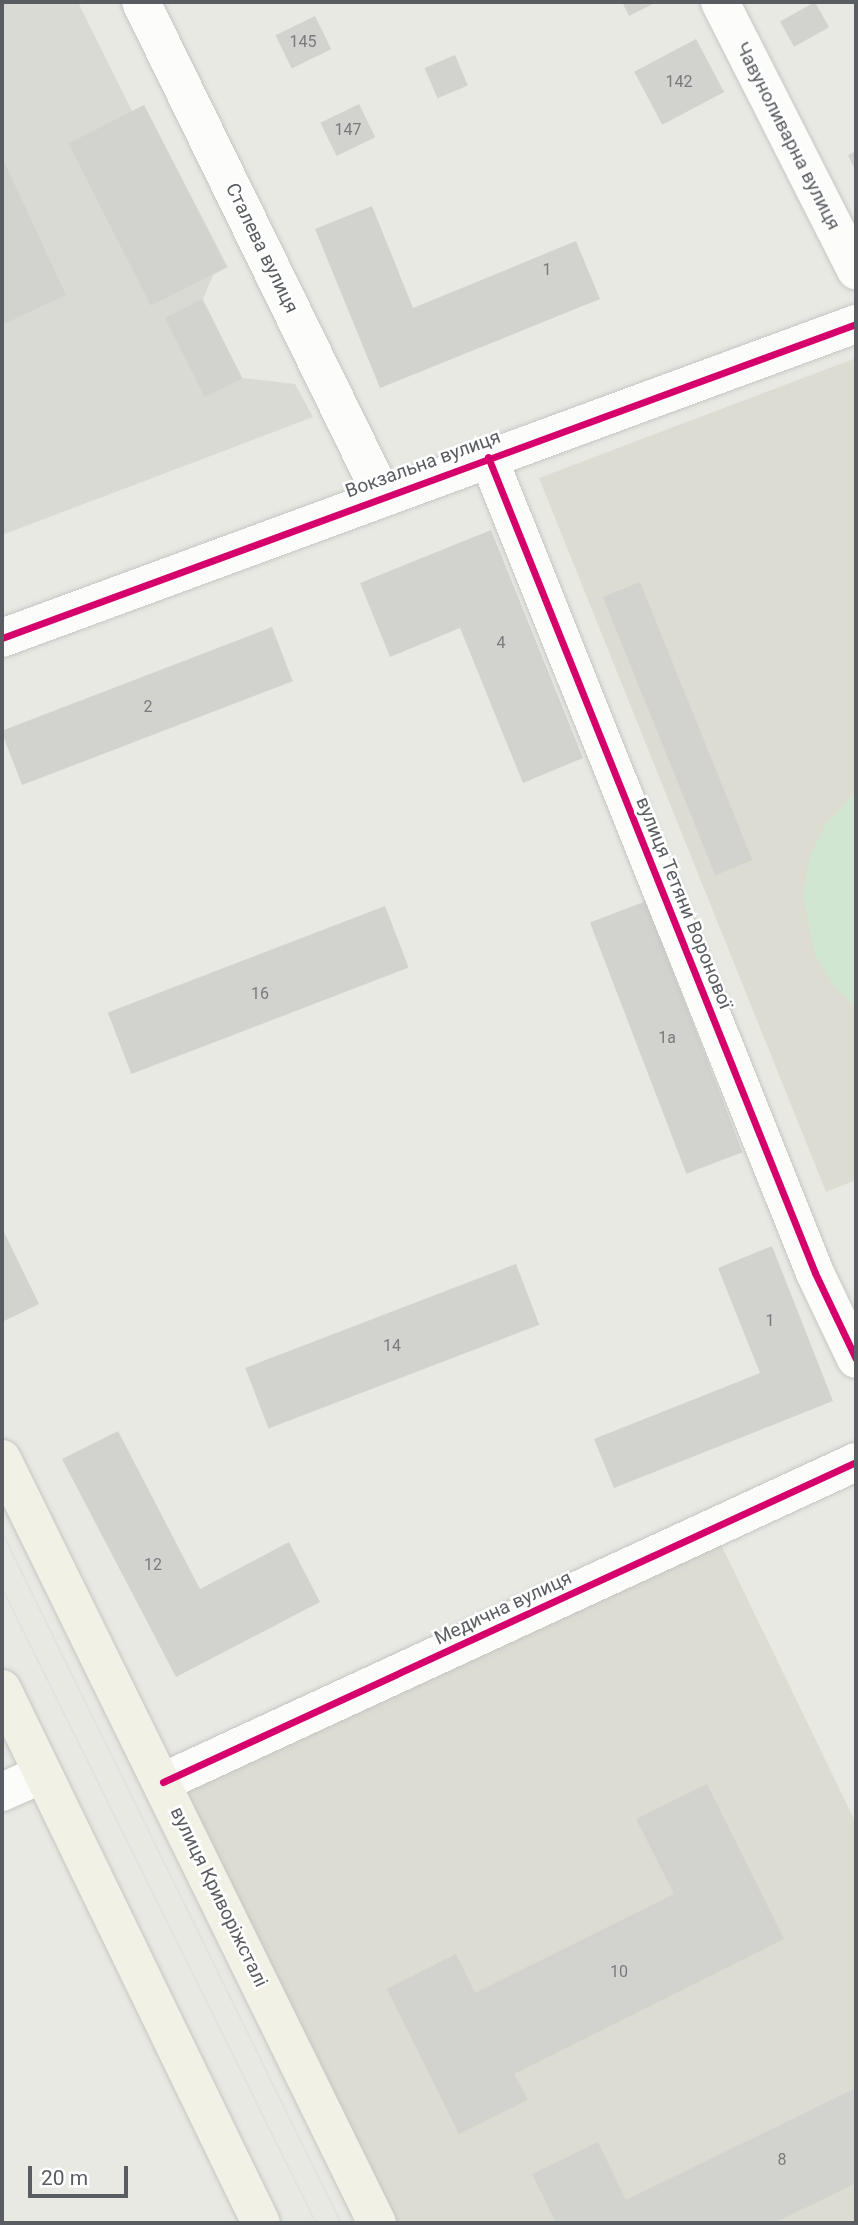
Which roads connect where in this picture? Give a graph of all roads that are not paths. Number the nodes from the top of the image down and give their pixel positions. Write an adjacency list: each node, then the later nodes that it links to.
1 (141, 2): 6 (street, Сталева вулиця)
2 (720, 2): 3 (street, Чавуноливарна вулиця)
3 (856, 270)
4 (856, 324): 5 (street, Вокзальна вулиця)
5 (488, 457): 6 (street, Вокзальна вулиця); 8 (street, вулиця Тетяни Воронової)
6 (382, 495): 7 (street, Вокзальна вулиця)
7 (2, 638)
8 (856, 1359)
9 (2, 1459): 13 (main road, вулиця Криворіжсталі)
10 (856, 1462): 13 (street, Медична вулиця)
11 (2, 1689): 12 (main road)
12 (42, 1774): 14 (street); 15 (main road)
13 (163, 1782): 16 (main road, вулиця Криворіжсталі)
14 (2, 1792)
15 (261, 2223)
16 (377, 2223)

